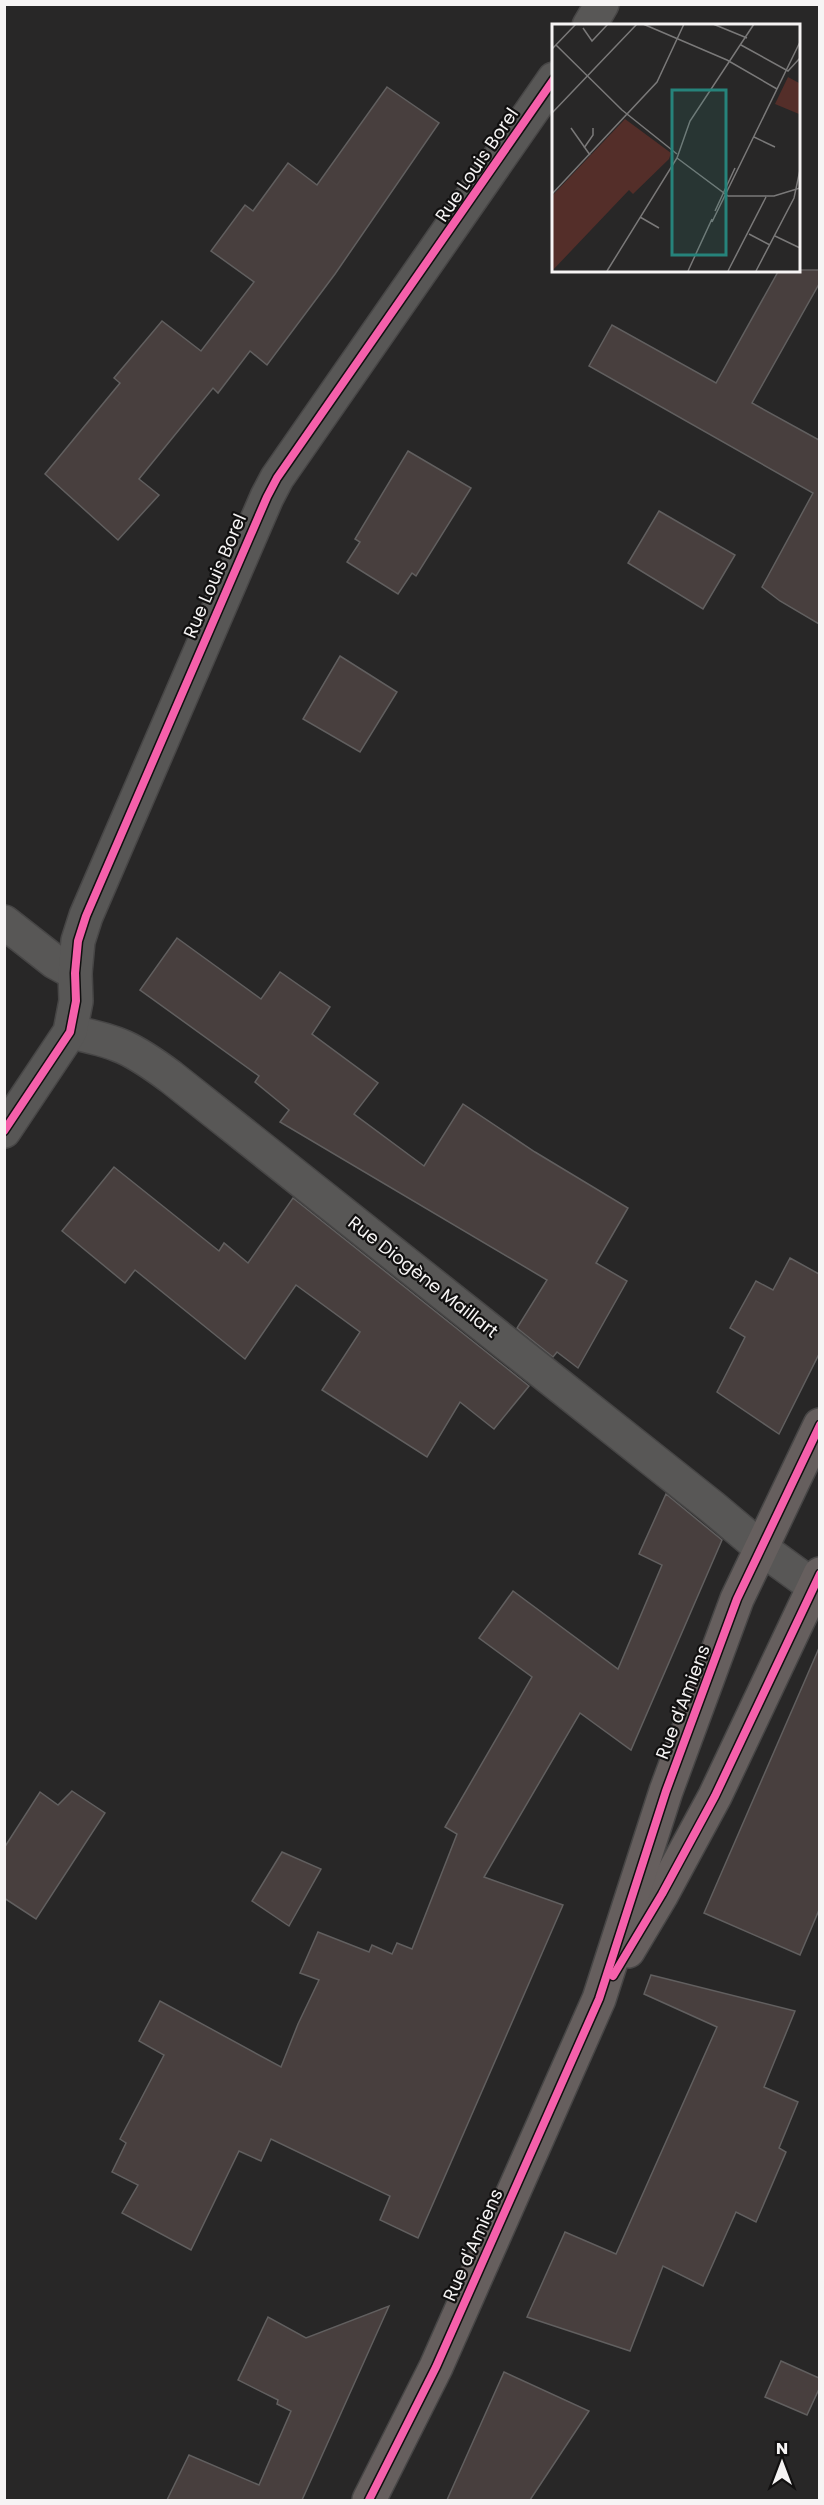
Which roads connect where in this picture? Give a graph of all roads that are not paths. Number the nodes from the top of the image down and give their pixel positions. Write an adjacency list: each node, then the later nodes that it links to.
1 (602, 4): 2 (street)
2 (590, 24)
3 (552, 82): 5 (street, Rue Louis Borel)
4 (4, 922): 5 (street)
5 (75, 973): 6 (street, Rue Louis Borel)
6 (70, 1032): 7 (street, Rue Louis Borel); 9 (street, Rue Diogène Maillart)
7 (4, 1131)
8 (819, 1425): 9 (main road, Rue d'Amiens)
9 (761, 1548): 10 (street, Rue Diogène Maillart); 11 (main road, Rue d'Amiens)
10 (817, 1584): 11 (main road, Rue d'Amiens)
11 (599, 1999): 12 (main road, Rue d'Amiens)
12 (436, 2367): 13 (main road, Rue d'Amiens); 14 (main road, Rue d'Amiens)
13 (369, 2500)
14 (387, 2500)

